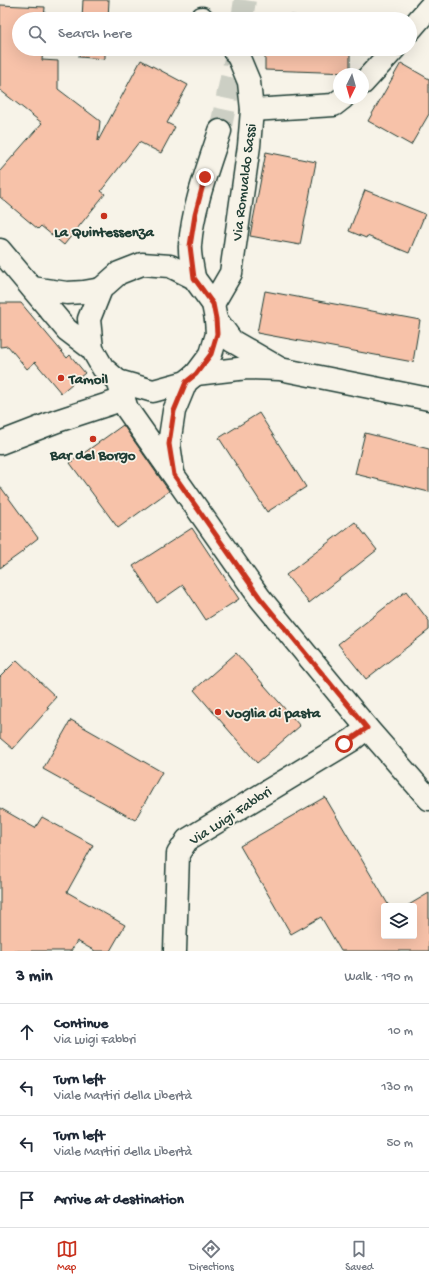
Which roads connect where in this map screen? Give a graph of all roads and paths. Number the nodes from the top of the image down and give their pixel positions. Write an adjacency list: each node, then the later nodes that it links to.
1 (429, 8): 2 (main road)
2 (417, 22)
3 (240, 56): 7 (main road, Via Romualdo Sassi)
4 (388, 56): 5 (main road)
5 (369, 76)
6 (335, 104): 7 (main road)
7 (252, 110): 13 (main road, Via Romualdo Sassi)
8 (220, 131): 10 (main road)
9 (0, 250): 11 (main road)
10 (194, 278): 12 (main road); 13 (main road)
11 (32, 288): 12 (main road); 14 (main road)
12 (101, 289): 14 (main road)
13 (215, 311): 15 (main road); 16 (main road)
14 (92, 349): 17 (main road)
15 (280, 369): 16 (main road); 18 (main road)
16 (191, 378): 17 (main road); 20 (main road)
17 (121, 390): 19 (main road); 20 (main road)
18 (429, 398)
19 (0, 443)
20 (174, 475): 21 (main road)
21 (367, 728): 22 (main road); 23 (main road, Via Luigi Fabbri)
22 (429, 798)
23 (175, 951)

